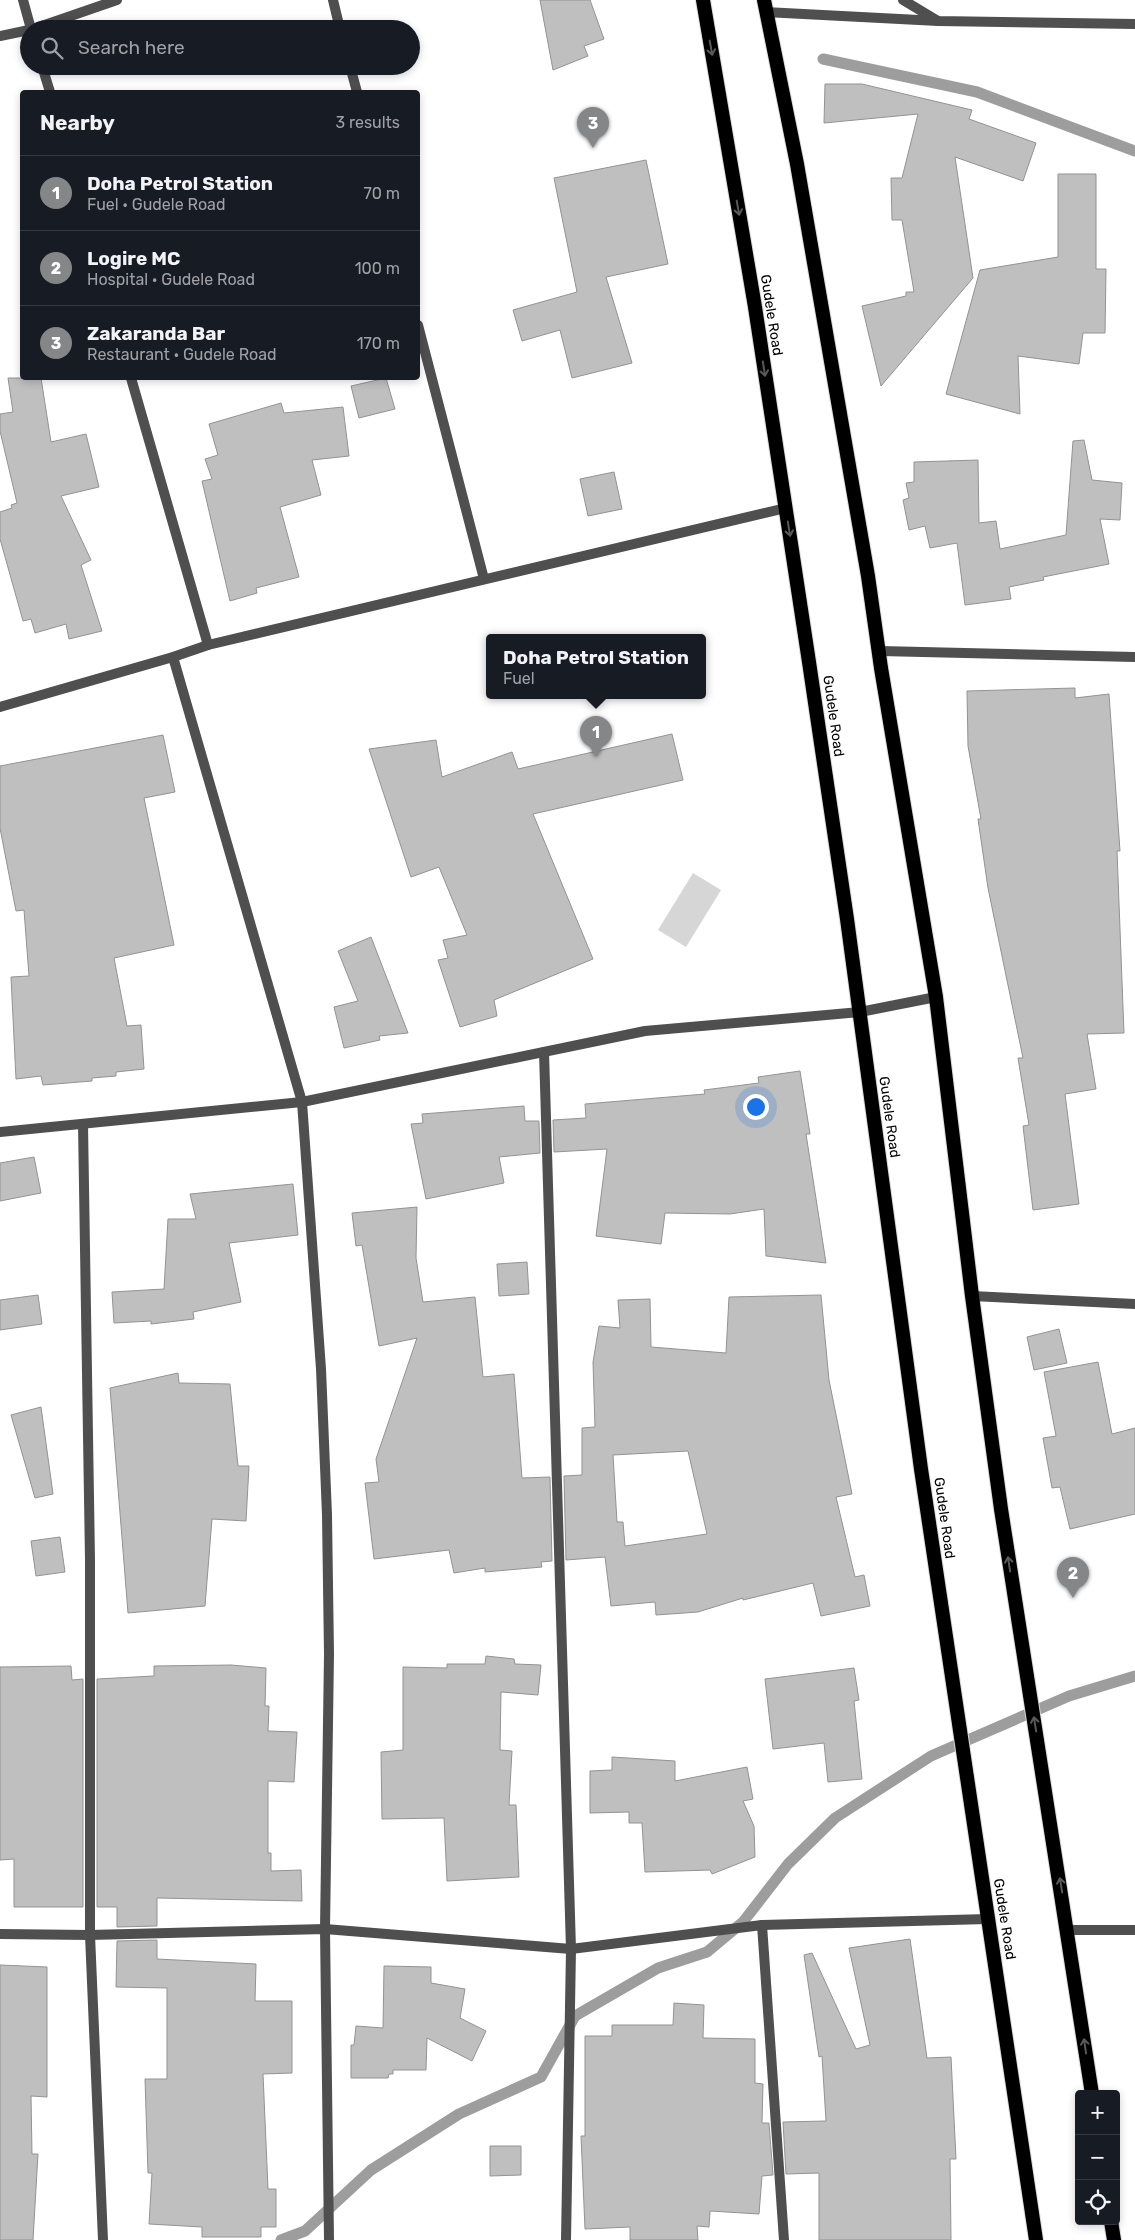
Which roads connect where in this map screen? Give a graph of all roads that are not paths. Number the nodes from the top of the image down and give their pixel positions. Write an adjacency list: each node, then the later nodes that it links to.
1 (23, 0): 7 (street)
2 (117, 0): 8 (street)
3 (333, 0): 9 (street)
4 (703, 0): 20 (highway, Gudele Road, one-way to 20)
5 (903, 0): 10 (street)
6 (764, 6): 10 (street); 23 (highway)
7 (29, 20)
8 (58, 20)
9 (338, 20)
10 (938, 21): 11 (street)
11 (1135, 24)
12 (20, 31): 13 (street)
13 (0, 36)
14 (45, 75): 16 (street)
15 (352, 75): 17 (street)
16 (49, 90)
17 (356, 90)
18 (420, 333): 21 (street)
19 (132, 380): 22 (street)
20 (786, 508): 21 (street); 28 (highway, Gudele Road, one-way to 28)
21 (484, 580): 22 (street)
22 (208, 645): 24 (street)
23 (880, 651): 25 (street); 27 (highway)
24 (173, 657): 26 (street); 30 (street)
25 (1135, 658)
26 (0, 708)
27 (936, 997): 28 (street); 33 (highway)
28 (860, 1012): 29 (street); 35 (highway, Gudele Road)
29 (544, 1052): 30 (street); 42 (street)
30 (302, 1102): 31 (street); 37 (street)
31 (83, 1124): 32 (street); 41 (street)
32 (0, 1132)
33 (972, 1296): 34 (street); 38 (highway, one-way to 33)
34 (1135, 1304)
35 (988, 1918): 36 (street); 49 (highway, Gudele Road)
36 (762, 1924): 42 (street); 48 (street)
37 (325, 1929): 41 (street); 42 (street); 46 (street)
38 (1068, 1930): 39 (street); 43 (highway, one-way to 38)
39 (1135, 1930)
40 (0, 1934): 41 (street)
41 (90, 1936): 45 (street)
42 (571, 1949): 47 (street)
43 (1091, 2090)
44 (1112, 2225): 50 (highway)
45 (103, 2240)
46 (329, 2240)
47 (566, 2240)
48 (784, 2240)
49 (1036, 2240)
50 (1114, 2240)

